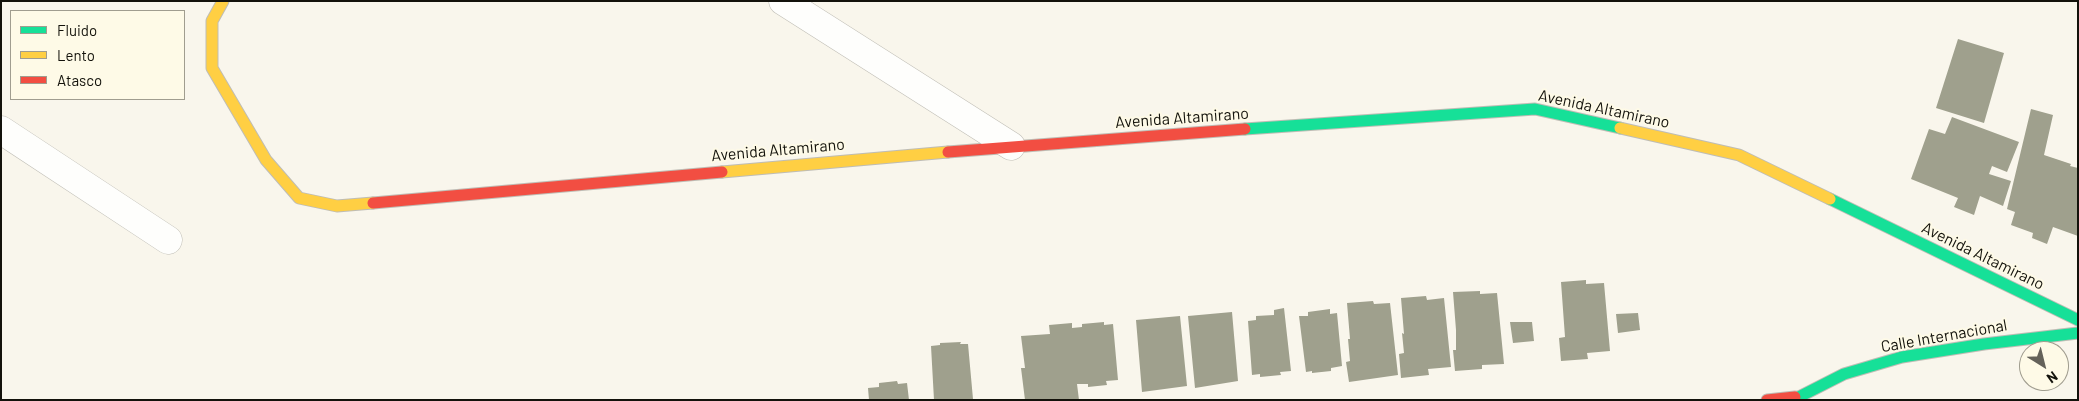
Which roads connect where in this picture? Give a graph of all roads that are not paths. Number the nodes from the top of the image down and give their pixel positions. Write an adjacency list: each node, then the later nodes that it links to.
1 (223, 1): 4 (street, Avenida Altamirano)
2 (784, 1): 4 (street)
3 (1, 130): 5 (street)
4 (1011, 146): 6 (street, Avenida Altamirano)
5 (168, 240)
6 (2078, 320)
7 (2078, 333): 8 (street, Calle Internacional)
8 (1794, 398): 9 (street, Calle Internacional)
9 (1767, 400)

